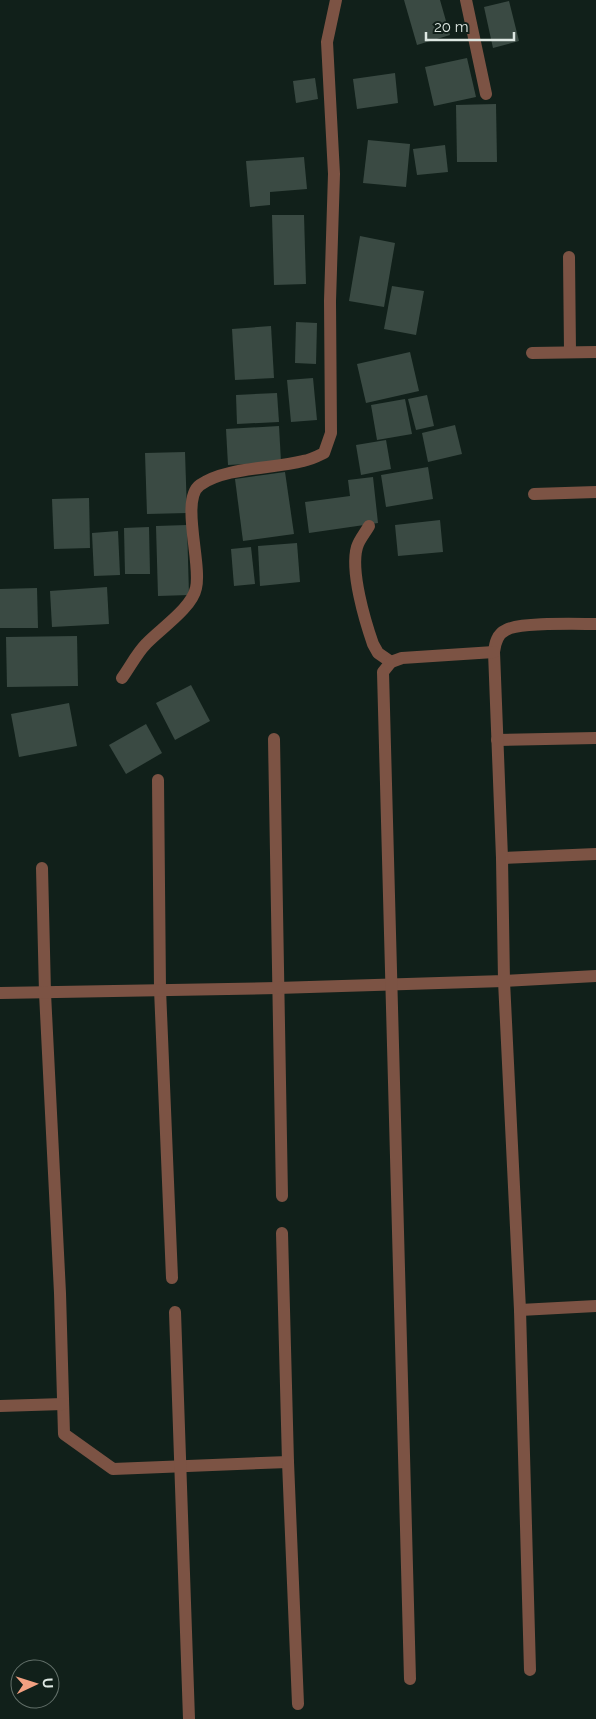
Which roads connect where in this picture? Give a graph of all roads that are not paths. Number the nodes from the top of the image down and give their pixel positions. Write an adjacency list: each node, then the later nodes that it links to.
1 (336, 0): 14 (street)
2 (466, 0): 3 (street)
3 (486, 94)
4 (569, 257): 6 (street)
5 (532, 352): 6 (street)
6 (570, 352): 7 (street)
7 (596, 352)
8 (596, 492): 9 (street)
9 (534, 494)
10 (369, 526): 13 (street)
11 (596, 624): 12 (street)
12 (494, 652): 13 (street); 17 (street)
13 (390, 662): 24 (street)
14 (122, 678)
15 (596, 738): 17 (street)
16 (274, 739): 25 (street)
17 (497, 740): 20 (street)
18 (158, 780): 26 (street)
19 (596, 854): 20 (street)
20 (502, 858): 23 (street)
21 (42, 868): 28 (street)
22 (596, 976): 23 (street)
23 (504, 981): 24 (street); 33 (street)
24 (392, 984): 25 (street); 40 (street)
25 (278, 988): 26 (street); 29 (street)
26 (160, 990): 28 (street); 31 (street)
27 (0, 993): 28 (street)
28 (45, 993): 35 (street)
29 (282, 1196)
30 (282, 1233): 37 (street)
31 (172, 1278)
32 (596, 1306): 33 (street)
33 (520, 1310): 39 (street)
34 (175, 1312): 38 (street)
35 (63, 1404): 36 (street); 38 (street)
36 (0, 1406)
37 (288, 1462): 38 (street); 41 (street)
38 (180, 1466): 42 (street)
39 (530, 1670)
40 (410, 1679)
41 (298, 1704)
42 (189, 1719)

